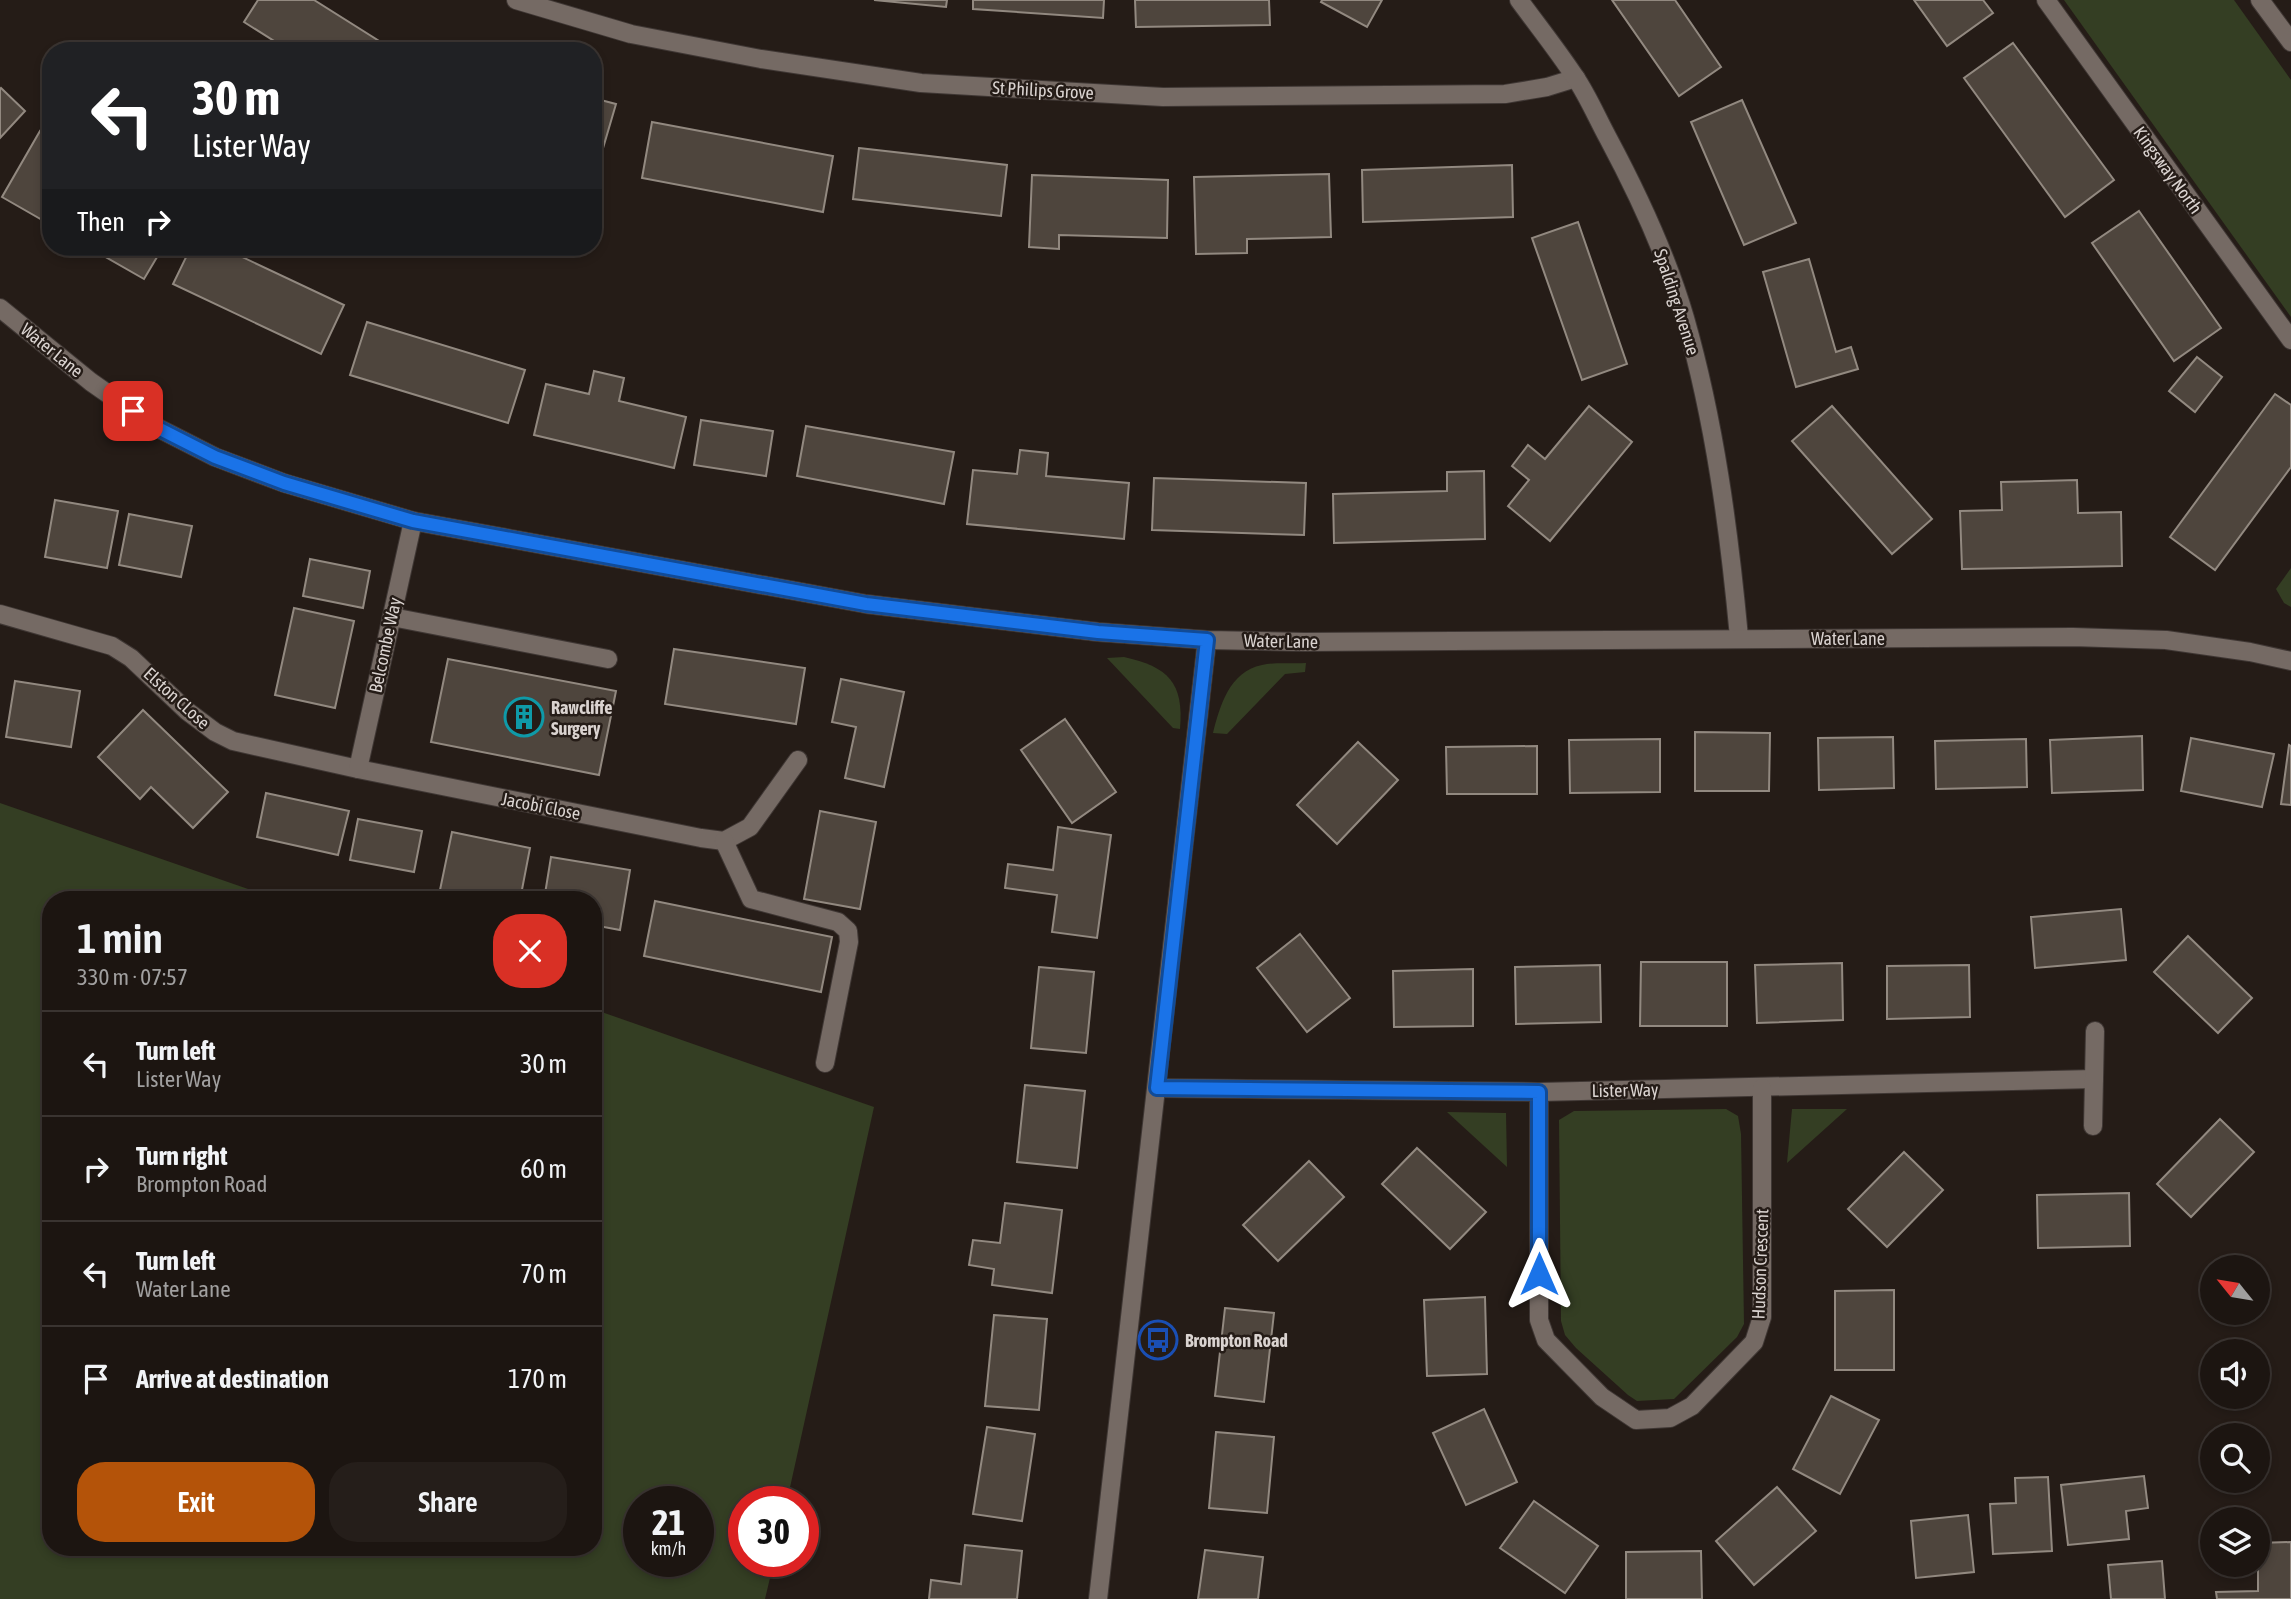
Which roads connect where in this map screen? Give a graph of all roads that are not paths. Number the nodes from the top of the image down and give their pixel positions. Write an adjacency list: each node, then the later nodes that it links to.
1 (516, 0): 6 (street, St Philips Grove)
2 (1519, 0): 6 (street, Spalding Avenue)
3 (2046, 0): 8 (street, Kingsway North)
4 (2260, 0): 5 (street)
5 (2291, 42)
6 (1576, 78): 12 (street, Spalding Avenue)
7 (0, 308): 9 (street, Water Lane)
8 (2291, 340)
9 (413, 521): 11 (street, Belcombe Way); 13 (street, Water Lane)
10 (0, 614): 17 (street, Elston CLose)
11 (392, 617): 14 (street); 17 (street, Belcombe Way)
12 (1739, 637): 13 (street, Water Lane); 15 (street, Water Lane)
13 (1207, 640): 22 (street)
14 (608, 659)
15 (2291, 662)
16 (798, 760): 18 (street)
17 (358, 769): 18 (street, Jacobi Close)
18 (724, 841): 20 (street)
19 (2095, 1031): 21 (street)
20 (825, 1063)
21 (2094, 1079): 23 (street, Lister Way); 25 (street)
22 (1157, 1088): 24 (street, Lister Way); 26 (street)
23 (1762, 1088): 24 (street, Lister Way); 24 (street, Hudson Crescent)
24 (1539, 1092)
25 (2093, 1126)
26 (1098, 1599)

